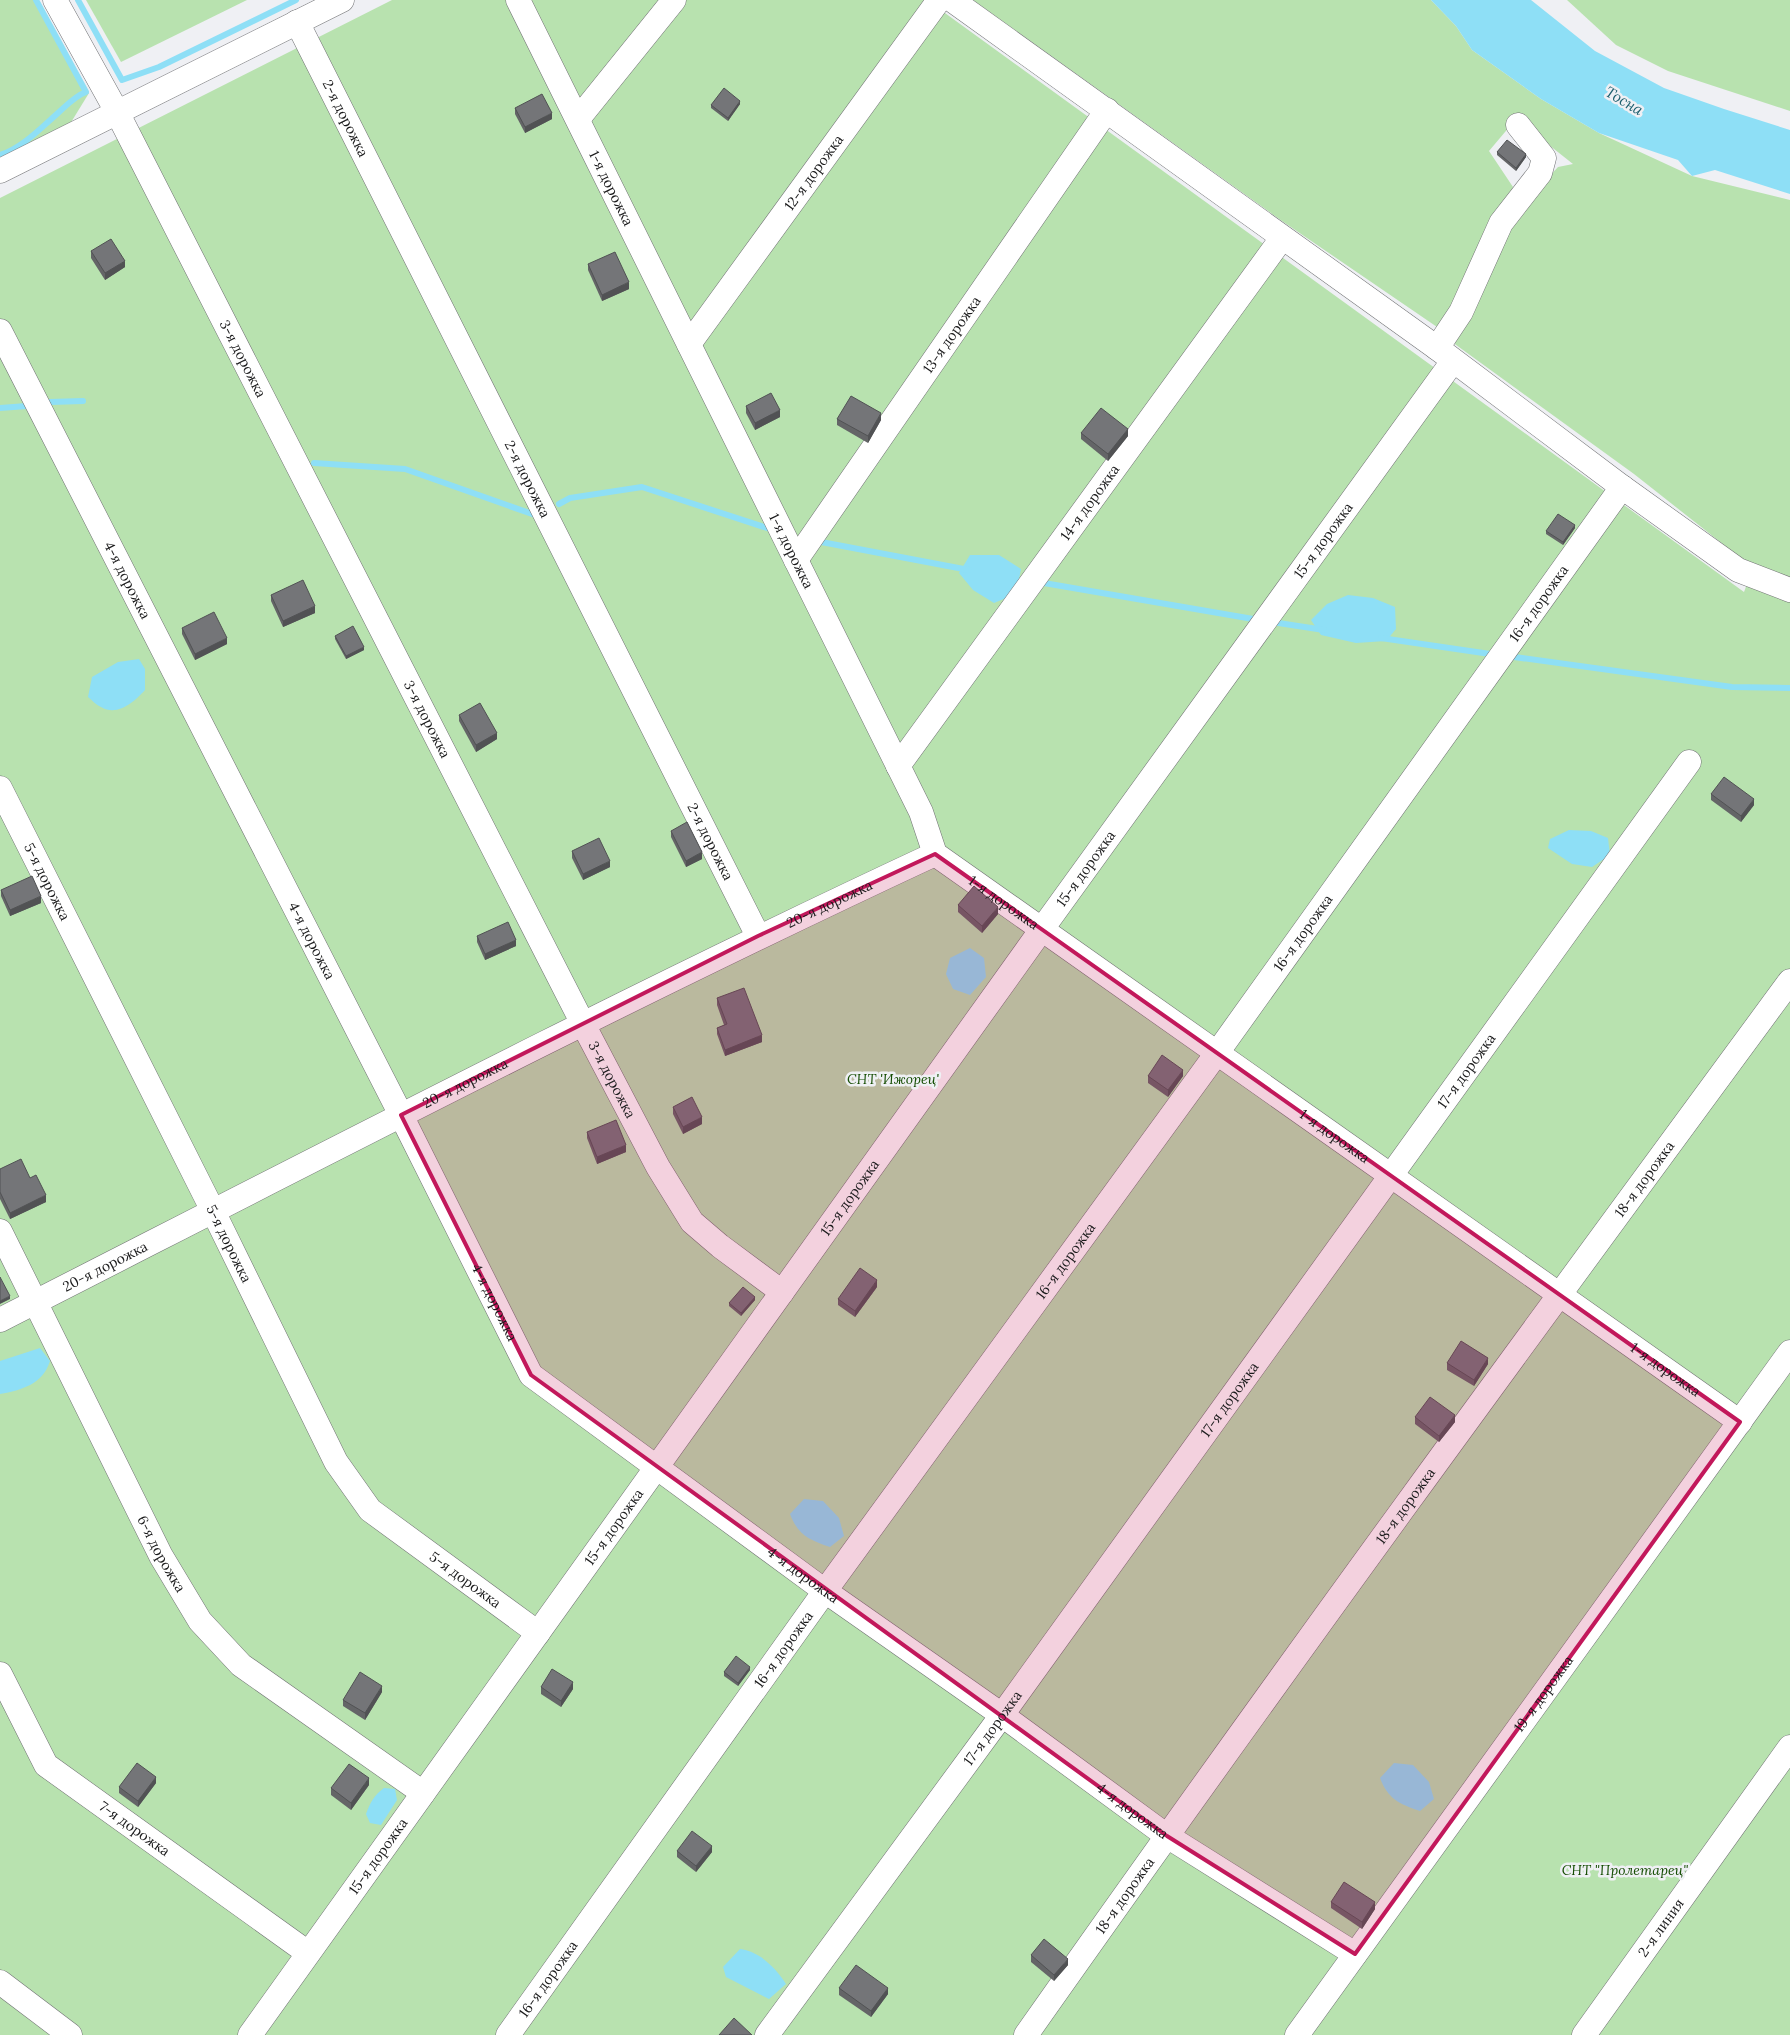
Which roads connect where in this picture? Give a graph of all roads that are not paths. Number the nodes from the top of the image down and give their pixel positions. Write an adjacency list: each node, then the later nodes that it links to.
1 (55, 0): 9 (street, 3-я дорожка)
2 (342, 0): 7 (street)
3 (518, 0): 10 (street, 1-я дорожка)
4 (674, 0): 10 (street)
5 (939, 0): 15 (street, 12-я дорожка)
6 (952, 0): 8 (street)
7 (297, 22): 9 (street); 25 (street, 2-я дорожка)
8 (1107, 110): 13 (street); 18 (street, 13-я дорожка)
9 (117, 112): 12 (street); 27 (street, 3-я дорожка)
10 (578, 119): 15 (street, 1-я дорожка)
11 (1518, 125): 16 (street, 15-я дорожка)
12 (0, 171)
13 (1282, 238): 16 (street); 21 (street, 14-я дорожка)
14 (0, 331): 29 (street, 4-я дорожка)
15 (689, 344): 18 (street, 1-я дорожка)
16 (1445, 355): 17 (street); 24 (street, 15-я дорожка)
17 (1622, 487): 19 (street); 28 (street, 16-я дорожка)
18 (799, 556): 21 (street, 1-я дорожка)
19 (1790, 590)
20 (1689, 762): 30 (street, 17-я дорожка)
21 (898, 766): 23 (street, 1-я дорожка)
22 (0, 788): 31 (street, 5-я дорожка)
23 (935, 854): 24 (street, 1-я дорожка); 25 (street, 20-я дорожка)
24 (1042, 929): 28 (street, 1-я дорожка); 33 (street, 15-я дорожка)
25 (758, 936): 27 (street, 20-я дорожка)
26 (1790, 981): 34 (street, 18-я дорожка)
27 (583, 1024): 29 (street, 20-я дорожка); 33 (street, 3-я дорожка)
28 (1217, 1053): 30 (street, 1-я дорожка); 40 (street, 16-я дорожка)
29 (401, 1115): 31 (street, 20-я дорожка); 39 (street, 4-я дорожка)
30 (1390, 1175): 34 (street, 1-я дорожка); 43 (street, 17-я дорожка)
31 (213, 1211): 35 (street, 20-я дорожка); 41 (street, 5-я дорожка)
32 (0, 1231): 35 (street, 6-я дорожка)
33 (782, 1292): 39 (street, 15-я дорожка)
34 (1559, 1294): 38 (street, 1-я дорожка); 46 (street, 18-я дорожка)
35 (36, 1302): 36 (street, 20-я дорожка); 45 (street, 6-я дорожка)
36 (0, 1320)
37 (1790, 1352): 38 (street, 19-я дорожка)
38 (1740, 1422): 48 (street, 19-я дорожка)
39 (657, 1467): 40 (street, 4-я дорожка); 41 (street, 15-я дорожка)
40 (826, 1591): 43 (street, 4-я дорожка); 52 (street, 16-я дорожка)
41 (538, 1633): 45 (street, 15-я дорожка)
42 (0, 1674): 47 (street, 7-я дорожка)
43 (1002, 1715): 46 (street, 4-я дорожка); 53 (street, 17-я дорожка)
44 (1790, 1747): 56 (street, 2-я линия)
45 (423, 1793): 47 (street, 15-я дорожка)
46 (1167, 1836): 48 (street, 4-я дорожка); 54 (street, 18-я дорожка)
47 (308, 1953): 51 (street, 15-я дорожка)
48 (1355, 1954): 55 (street, 19-я дорожка)
49 (0, 1982): 50 (street)
50 (70, 2035)
51 (250, 2035)
52 (508, 2035)
53 (767, 2035)
54 (1026, 2035)
55 (1297, 2035)
56 (1584, 2035)

